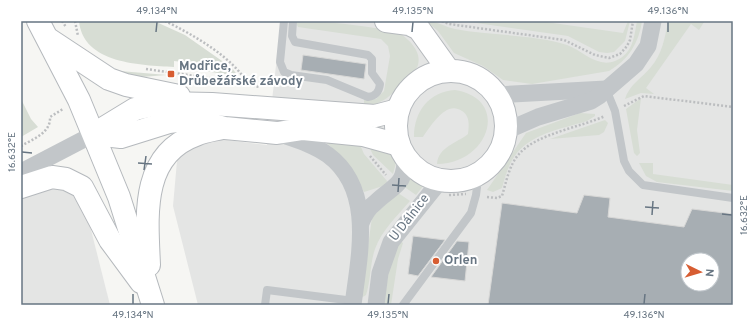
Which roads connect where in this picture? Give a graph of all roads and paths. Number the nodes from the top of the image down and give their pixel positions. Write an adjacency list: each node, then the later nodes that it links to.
1 (166, 21): 11 (path)
2 (284, 21): 3 (lane)
3 (293, 21)
4 (386, 21): 10 (street)
5 (442, 21): 6 (path)
6 (633, 21)
7 (653, 21): 13 (street)
8 (42, 29): 15 (street); 23 (street)
9 (142, 68): 11 (path)
10 (450, 71): 14 (street); 17 (street)
11 (248, 85): 12 (path)
12 (262, 88)
13 (606, 89): 14 (street); 18 (lane); 20 (street)
14 (496, 95): 20 (street)
15 (212, 104): 17 (street); 23 (street)
16 (733, 107): 18 (path)
17 (398, 110): 26 (street)
18 (615, 111): 32 (path); 33 (lane)
19 (226, 128): 22 (street); 23 (street); 35 (street)
20 (506, 131): 27 (street)
21 (45, 132): 25 (path)
22 (277, 133): 24 (street); 34 (street)
23 (94, 134): 28 (street); 35 (street)
24 (363, 135): 26 (street); 29 (path)
25 (21, 146)
26 (402, 151): 29 (street); 31 (street)
27 (479, 171): 31 (street); 32 (lane)
28 (21, 172)
29 (397, 185): 34 (street)
30 (21, 187): 35 (street)
31 (442, 190): 32 (path); 36 (street, U Dálnice)
32 (476, 195): 38 (lane)
33 (733, 198)
34 (361, 223): 36 (street)
35 (152, 300)
36 (366, 300): 37 (lane)
37 (265, 305)
38 (403, 305)

